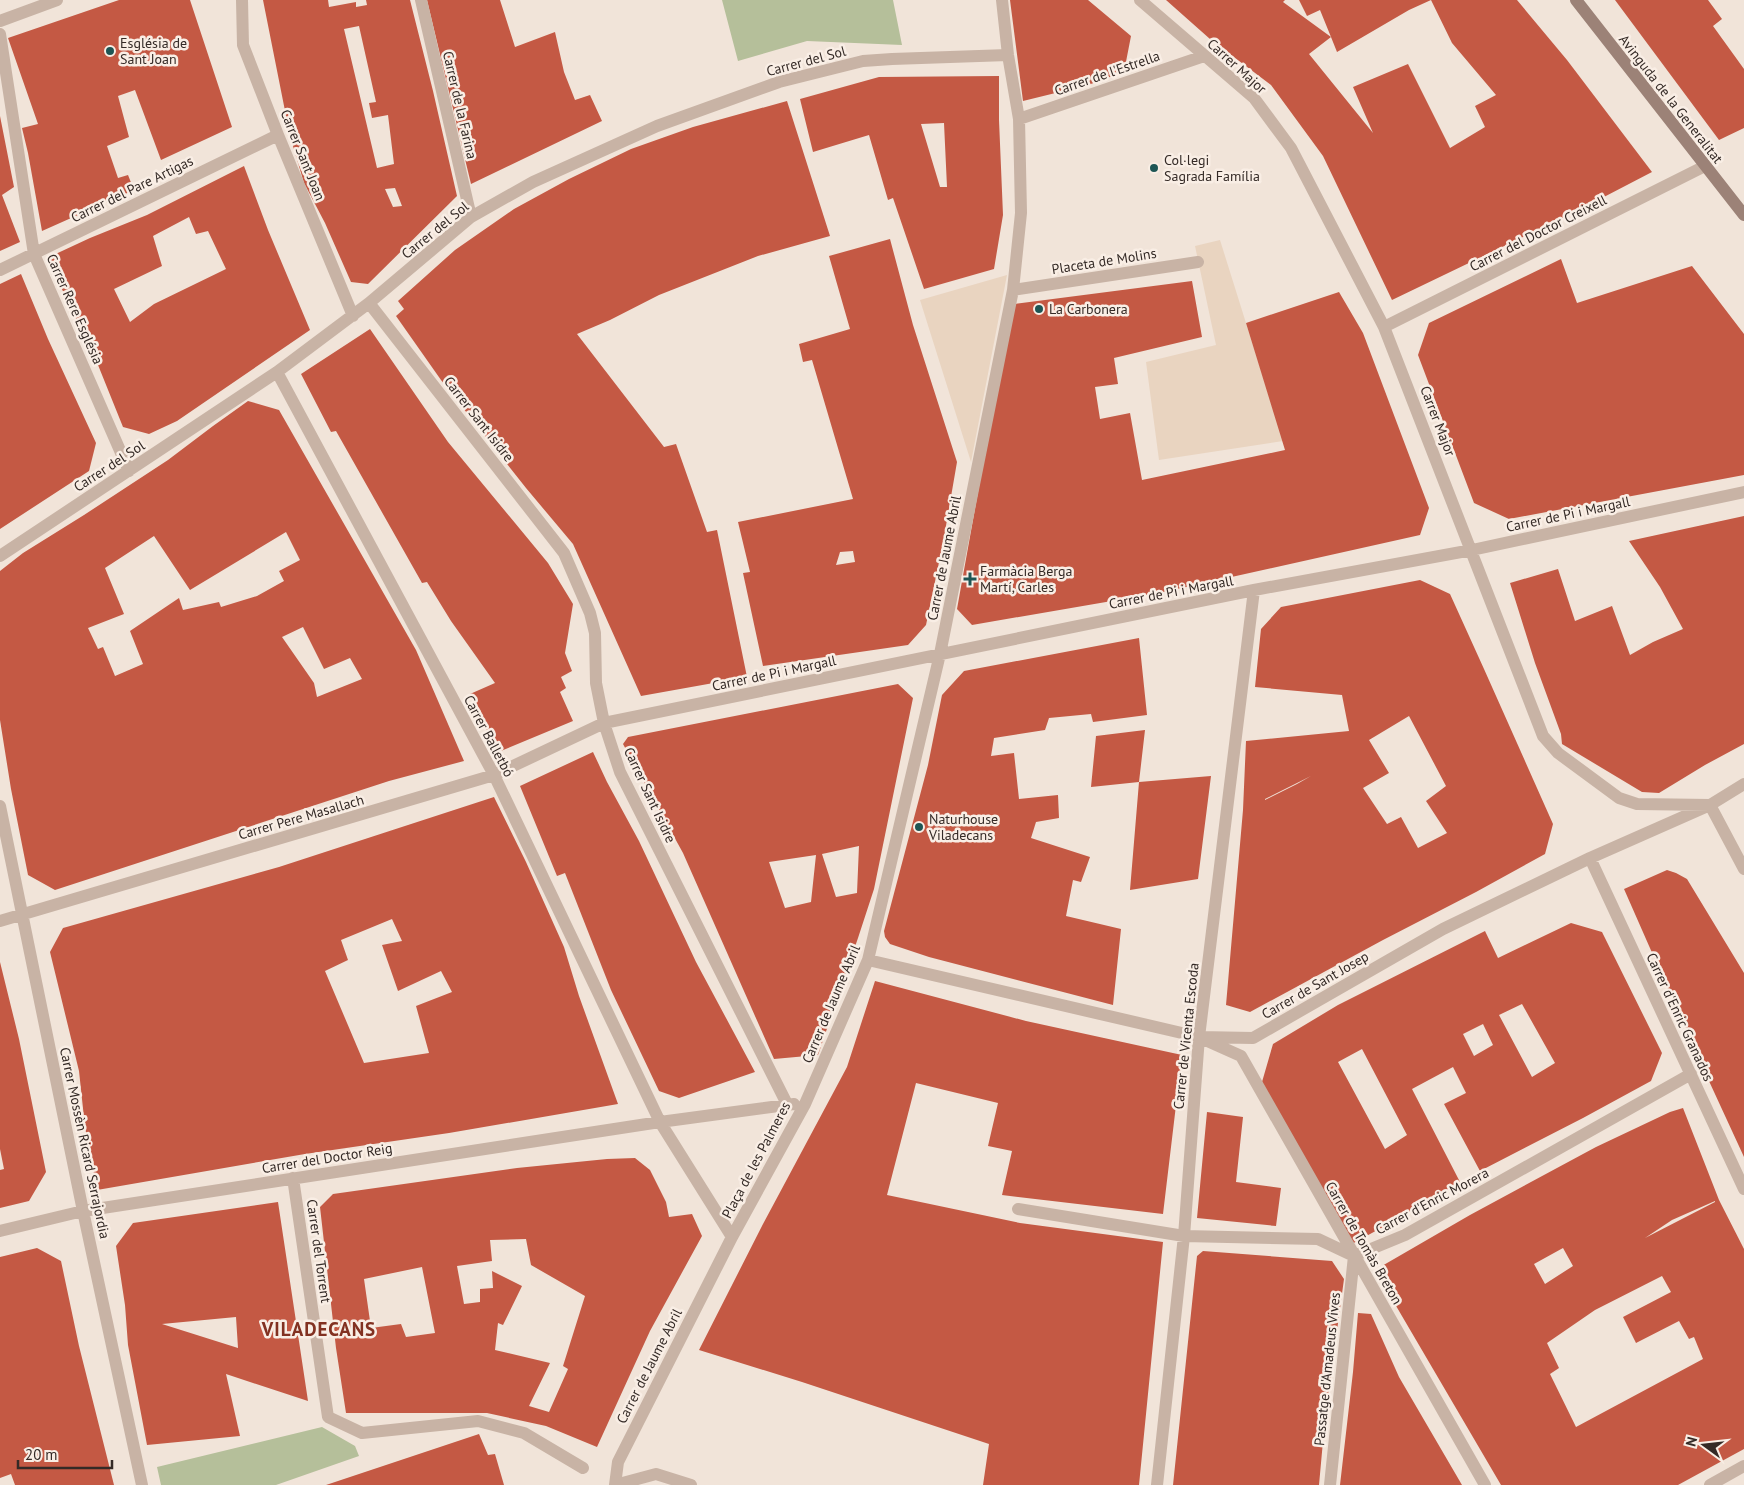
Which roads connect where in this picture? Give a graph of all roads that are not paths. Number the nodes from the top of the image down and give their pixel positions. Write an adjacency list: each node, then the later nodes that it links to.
1 (57, 0): 7 (street)
2 (242, 0): 12 (street, Carrer Sant Joan)
3 (421, 0): 15 (street, Carrer de la Farina)
4 (1002, 0): 9 (street, Carrer de Jaume Abril)
5 (1140, 0): 10 (street, Carrer Major)
6 (1576, 0): 13 (street, Avinguda de la Generalitat)
7 (0, 21)
8 (0, 34): 16 (street, Carrer Rere Església)
9 (1008, 55): 11 (street, Carrer de Jaume Abril); 15 (street, Carrer del Sol)
10 (1204, 56): 11 (street, Carrer de l'Estrella); 22 (street, Carrer Major)
11 (1019, 119): 19 (street, Carrer de Jaume Abril)
12 (278, 135): 16 (street, Carrer del Pare Artigas); 21 (street, Carrer Sant Joan)
13 (1705, 166): 14 (street, Avinguda de la Generalitat); 22 (street, Carrer del Doctor Creixell)
14 (1744, 215)
15 (471, 217): 20 (street, Carrer del Sol)
16 (34, 254): 18 (street, Carrer del Pare Artigas); 24 (street, Carrer Rere Església)
17 (1198, 262): 19 (street, Placeta de Molins)
18 (0, 270)
19 (1013, 290): 29 (street, Carrer de Jaume Abril)
20 (370, 303): 21 (street, Carrer del Sol); 30 (street, Carrer Sant Isidre)
21 (353, 316): 23 (street, Carrer del Sol)
22 (1384, 327): 26 (street, Carrer Major)
23 (277, 372): 24 (street, Carrer del Sol); 31 (street, Carrer Balletbó)
24 (129, 471): 27 (street, Carrer del Sol)
25 (1744, 492): 26 (street, Carrer de Pi i Margall)
26 (1472, 550): 28 (street, Carrer de Pi i Margall); 33 (street, Carrer Major)
27 (0, 556)
28 (1254, 590): 29 (street, Carrer de Pi i Margall); 40 (street, Carrer de Vicenta Escoda)
29 (940, 654): 30 (street, Carrer de Pi i Margall); 39 (street, Carrer de Jaume Abril)
30 (604, 723): 31 (street, Carrer Pere Masallach); 42 (street, Carrer Sant Isidre)
31 (494, 775): 37 (street, Carrer Pere Masallach); 44 (street, Carrer Balletbó)
32 (1744, 784): 33 (street, Carrer de Sant Josep)
33 (1710, 805): 35 (street, Carrer de Sant Josep); 36 (street)
34 (0, 806): 37 (street, Carrer Mossèn Ricard Serrajordia)
35 (1590, 858): 40 (street, Carrer de Sant Josep); 41 (street, Carrer d'Enric Granados)
36 (1744, 869)
37 (22, 915): 38 (street, Carrer Pere Masallach); 48 (street, Carrer Mossèn Ricard Serrajordia)
38 (0, 921)
39 (868, 960): 40 (street, Carrer de Sant Josep); 43 (street, Carrer de Jaume Abril)
40 (1199, 1037): 50 (street, Carrer de Vicenta Escoda); 52 (street, Carrer de Tomàs Breton)
41 (1691, 1074): 46 (street, Carrer d'Enric Granados); 52 (street, Carrer d'Enric Morera)
42 (787, 1104): 43 (street, Plaça de les Palmeres); 44 (street, Plaça de les Palmeres)
43 (805, 1104): 51 (street, Plaça de les Palmeres)
44 (660, 1122): 45 (street, Carrer del Doctor Reig); 51 (street, Plaça de les Palmeres)
45 (293, 1178): 48 (street, Carrer del Doctor Reig); 54 (street, Carrer del Torrent)
46 (1744, 1189)
47 (1018, 1209): 50 (street)
48 (84, 1211): 49 (street, Carrer del Doctor Reig); 55 (street, Carrer Mossèn Ricard Serrajordia)
49 (0, 1231)
50 (1184, 1236): 52 (street); 58 (street, Carrer de Vicenta Escoda)
51 (732, 1237): 56 (street, Carrer de Jaume Abril)
52 (1354, 1256): 59 (street, Passatge d'Amadeus Vives); 60 (street, Carrer de Tomàs Breton)
53 (1744, 1466): 61 (street)
54 (583, 1468)
55 (142, 1485)
56 (615, 1485): 57 (street)
57 (691, 1485)
58 (1157, 1485)
59 (1330, 1485)
60 (1485, 1485)
61 (1710, 1485)

